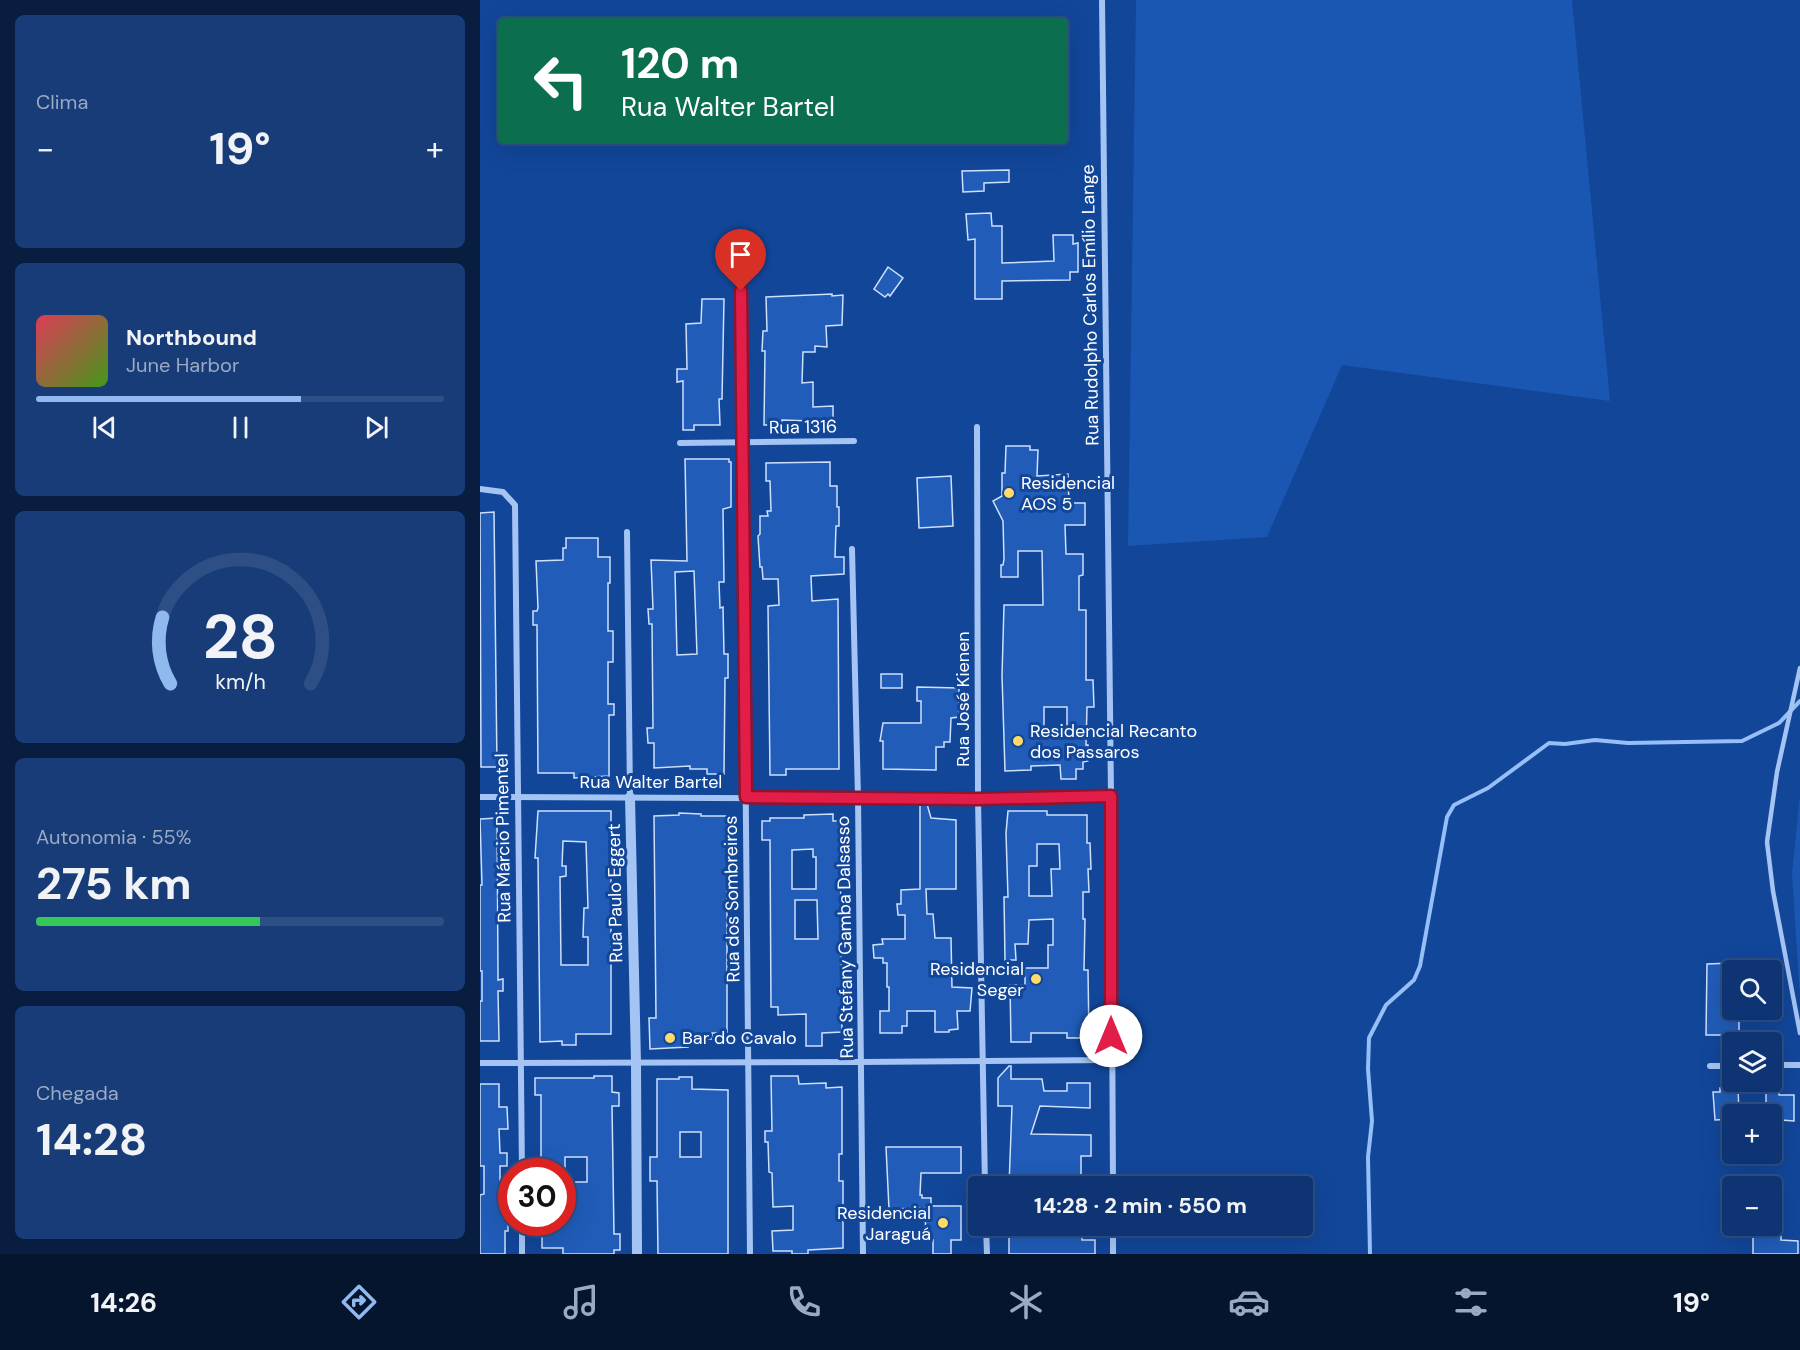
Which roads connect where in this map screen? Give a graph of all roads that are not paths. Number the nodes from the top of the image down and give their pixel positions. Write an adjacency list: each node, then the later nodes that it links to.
1 (1102, 0): 11 (street, Rua Rudolpho Carlos Emílio Lange)
2 (741, 291): 5 (street, Rua dos Sombreiros)
3 (977, 427): 17 (street, Rua José Kienen)
4 (854, 441): 5 (street, Rua 1316)
5 (743, 442): 6 (street, Rua 1316); 15 (street, Rua dos Sombreiros)
6 (680, 443)
7 (480, 489): 13 (street, Rua Márcio Pimentel)
8 (627, 532): 14 (street, Rua Paulo Eggert)
9 (852, 549): 16 (street, Rua Stefany Gamba Dalsasso)
10 (1800, 668): 18 (lane)
11 (1111, 796): 17 (street, Rua Walter Bartel); 20 (street, Rua Rudolpho Carlos Emílio Lange)
12 (480, 797): 13 (street, Rua Walter Bartel)
13 (518, 797): 14 (street, Rua Walter Bartel); 21 (street, Rua Márcio Pimentel)
14 (630, 797): 15 (street, Rua Walter Bartel); 22 (street, Rua Paulo Eggert)
15 (746, 797): 16 (street, Rua Walter Bartel); 23 (street, Rua dos Sombreiros)
16 (858, 798): 17 (street, Rua Walter Bartel); 24 (street, Rua Stefany Gamba Dalsasso)
17 (978, 799): 19 (street, Rua José Kienen)
18 (1800, 1033)
19 (982, 1060): 20 (street); 24 (street); 31 (street, Rua José Kienen)
20 (1111, 1060): 32 (street, Rua Rudolpho Carlos Emílio Lange)
21 (520, 1062): 22 (street); 25 (street); 30 (street, Rua Márcio Pimentel)
22 (636, 1062): 23 (street); 37 (street, Rua Paulo Eggert)
23 (749, 1062): 24 (street); 38 (street, Rua dos Sombreiros)
24 (861, 1062): 39 (street, Rua Stefany Gamba Dalsasso)
25 (480, 1063)
26 (1782, 1065): 27 (street)
27 (1800, 1065)
28 (1710, 1066): 29 (street)
29 (1722, 1066)
30 (522, 1158)
31 (986, 1176)
32 (1113, 1176)
33 (522, 1236): 36 (street)
34 (986, 1236): 40 (street)
35 (1113, 1236): 41 (street)
36 (522, 1254)
37 (637, 1254)
38 (750, 1254)
39 (862, 1254)
40 (987, 1254)
41 (1113, 1254)

